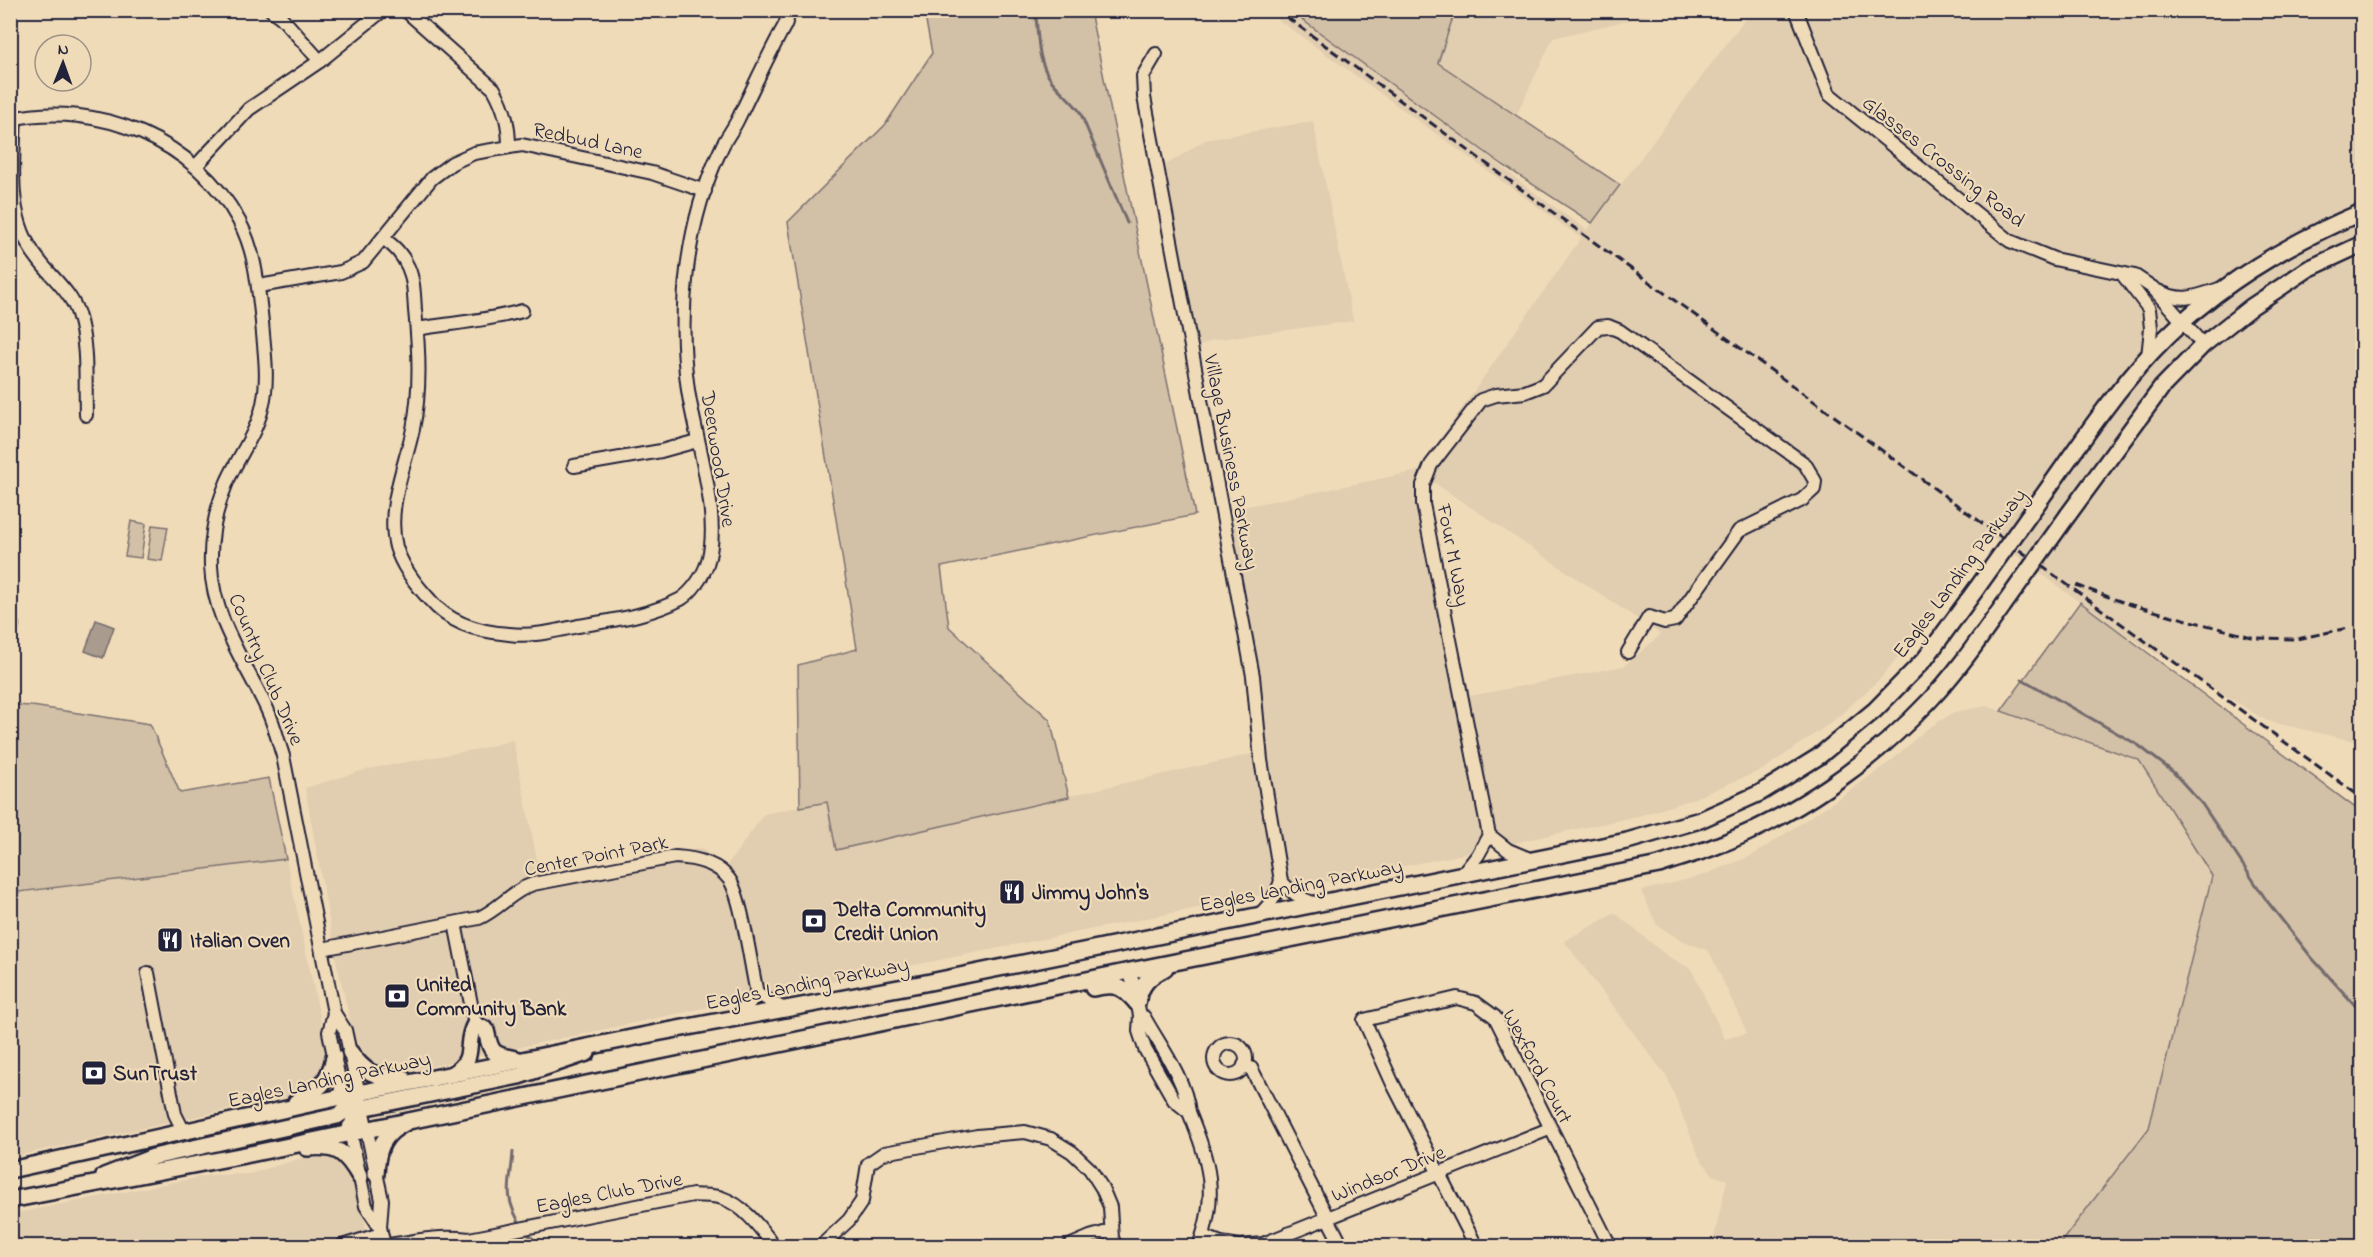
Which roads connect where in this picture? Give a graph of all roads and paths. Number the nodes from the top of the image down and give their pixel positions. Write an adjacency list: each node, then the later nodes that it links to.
1 (271, 10): 7 (street)
2 (383, 10): 7 (street)
3 (405, 10): 9 (street)
4 (790, 10): 11 (street, Deerwood Drive)
5 (1796, 10): 15 (street, Glasses Crossing Road)
6 (1155, 54): 31 (street, Village Business Parkway)
7 (320, 61): 10 (street)
8 (13, 119): 10 (street, Country Club Drive); 24 (street)
9 (509, 147): 11 (street, Redbud Lane); 13 (street, Redbud Lane)
10 (196, 166): 16 (street, Country Club Drive)
11 (705, 191): 25 (street, Deerwood Drive)
12 (2362, 212): 17 (main road, Eagles Landing Parkway)
13 (384, 239): 16 (street, Redbud Lane); 21 (street, Deerwood Drive)
14 (2362, 244): 22 (main road)
15 (2123, 275): 18 (street, Glasses Crossing Road); 23 (street)
16 (259, 286): 35 (street, Country Club Drive)
17 (2226, 287): 18 (street); 20 (main road, Eagles Landing Parkway)
18 (2153, 288): 20 (street, Glasses Crossing Road)
19 (522, 311): 21 (street)
20 (2182, 323): 22 (street, Glasses Crossing Road); 23 (main road, Eagles Landing Parkway)
21 (417, 329): 25 (street, Deerwood Drive)
22 (2203, 345): 36 (main road, bridge)
23 (2148, 357): 29 (main road, Eagles Landing Parkway, bridge)
24 (86, 415)
25 (698, 441): 26 (street)
26 (574, 466)
27 (1628, 652): 28 (street, Four M Way)
28 (1489, 835): 29 (street); 30 (street)
29 (1532, 860): 30 (main road, Eagles Landing Parkway)
30 (1463, 874): 32 (main road, Eagles Landing Parkway)
31 (1281, 881): 32 (street); 33 (street)
32 (1315, 904): 33 (main road, Eagles Landing Parkway)
33 (1258, 915): 41 (main road, Eagles Landing Parkway)
34 (455, 922): 35 (street, Center Point Park); 39 (street, Center Point Park); 45 (street)
35 (322, 949): 43 (street, Country Club Drive)
36 (1183, 960): 37 (main road); 42 (main road)
37 (1130, 971): 40 (main road); 42 (street)
38 (148, 973): 60 (street)
39 (757, 993): 41 (street); 44 (street)
40 (966, 1005): 42 (main road); 56 (main road)
41 (785, 1010): 44 (main road, Eagles Landing Parkway)
42 (1139, 1012): 55 (street); 55 (street)
43 (334, 1013): 47 (street, Country Club Drive); 48 (street, Country Club Drive)
44 (737, 1018): 46 (main road, Eagles Landing Parkway)
45 (475, 1023): 49 (main road); 51 (main road)
46 (617, 1041): 49 (main road, Eagles Landing Parkway); 52 (main road)
47 (350, 1052): 51 (main road); 52 (street, Country Club Drive)
48 (334, 1057): 53 (street, Country Club Drive); 54 (main road)
49 (521, 1060): 51 (main road, Eagles Landing Parkway)
50 (1244, 1065): 68 (street)
51 (454, 1074): 52 (main road, Eagles Landing Parkway)
52 (361, 1100): 53 (main road, Eagles Landing Parkway); 57 (street, Country Club Drive); 59 (main road)
53 (344, 1103): 54 (main road, Eagles Landing Parkway); 59 (street, Country Club Drive); 66 (main road)
54 (283, 1110): 60 (main road, Eagles Landing Parkway)
55 (1189, 1112): 72 (street)
56 (417, 1118): 57 (main road); 64 (main road)
57 (367, 1128): 59 (main road); 64 (street, Country Club Drive)
58 (1550, 1129): 63 (street, Windsor Drive); 63 (street, Wexford Court); 82 (street, Wexford Court)
59 (351, 1131): 61 (main road); 65 (street, Country Club Drive)
60 (184, 1132): 62 (main road, Eagles Landing Parkway)
61 (250, 1154): 65 (main road); 66 (main road)
62 (10, 1170)
63 (1439, 1173): 68 (street, Windsor Drive); 81 (street)
64 (376, 1174): 70 (street, Country Club Drive)
65 (360, 1177): 70 (street, Country Club Drive)
66 (62, 1191): 67 (main road)
67 (10, 1200)
68 (1328, 1218): 79 (street, Windsor Drive); 80 (street)
69 (1111, 1231): 76 (street); 77 (street); 78 (street)
70 (382, 1238): 71 (street); 73 (street)
71 (469, 1239): 74 (street); 75 (street, Eagles Club Drive)
72 (1201, 1241): 79 (street, Windsor Drive)
73 (342, 1246)
74 (457, 1246)
75 (774, 1246)
76 (820, 1246)
77 (1069, 1246)
78 (1116, 1246)
79 (1240, 1246)
80 (1342, 1246)
81 (1476, 1246)
82 (1610, 1246)

